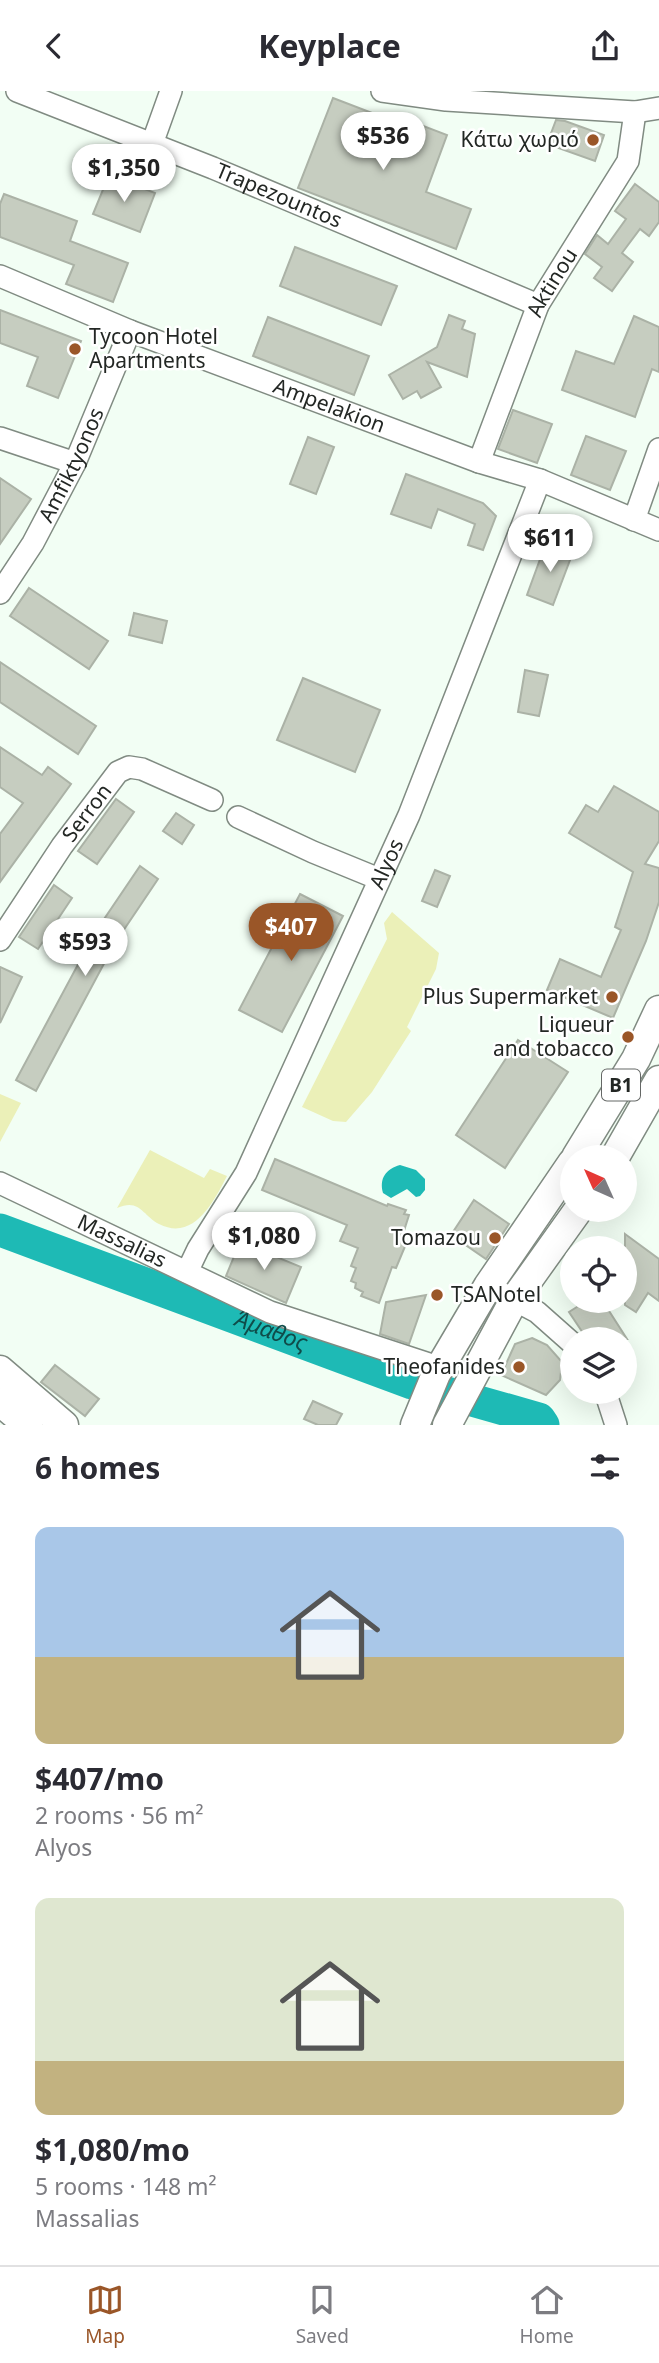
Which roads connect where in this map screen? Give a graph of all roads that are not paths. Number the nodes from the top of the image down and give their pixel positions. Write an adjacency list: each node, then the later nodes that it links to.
1 (17, 91): 6 (street, Trapezountos)
2 (171, 91): 6 (street)
3 (382, 91): 5 (street)
4 (659, 108): 5 (street)
5 (635, 112): 8 (street, Aktinou)
6 (152, 144): 8 (street, Trapezountos)
7 (0, 276): 9 (street, Ampelakion)
8 (538, 305): 12 (street, Aktinou)
9 (130, 331): 12 (street, Ampelakion); 13 (street, Amfiktyonos)
10 (0, 438): 13 (street)
11 (659, 449): 15 (street)
12 (479, 461): 14 (street, Ampelakion)
13 (75, 463): 17 (street, Amfiktyonos)
14 (540, 480): 15 (street, Ampelakion); 20 (street, Alyos)
15 (634, 520): 16 (street, Ampelakion)
16 (659, 530)
17 (0, 593)
18 (212, 800): 21 (street, Serron)
19 (238, 817): 20 (street)
20 (379, 879): 29 (street, Alyos)
21 (0, 940)
22 (659, 1010): 24 (main road, B1)
23 (659, 1080): 25 (main road, B1)
24 (583, 1145)
25 (622, 1145)
26 (560, 1181): 30 (main road)
27 (0, 1184): 29 (street, Massalias)
28 (570, 1222): 31 (main road)
29 (187, 1272): 34 (street, Massalias)
30 (488, 1286): 31 (street); 34 (main road)
31 (514, 1300): 32 (street); 40 (main road)
32 (560, 1333)
33 (0, 1370): 38 (main road)
34 (439, 1371): 39 (main road)
35 (0, 1402): 37 (main road)
36 (609, 1404): 41 (street)
37 (28, 1425)
38 (64, 1425)
39 (415, 1425)
40 (447, 1425)
41 (616, 1425)

